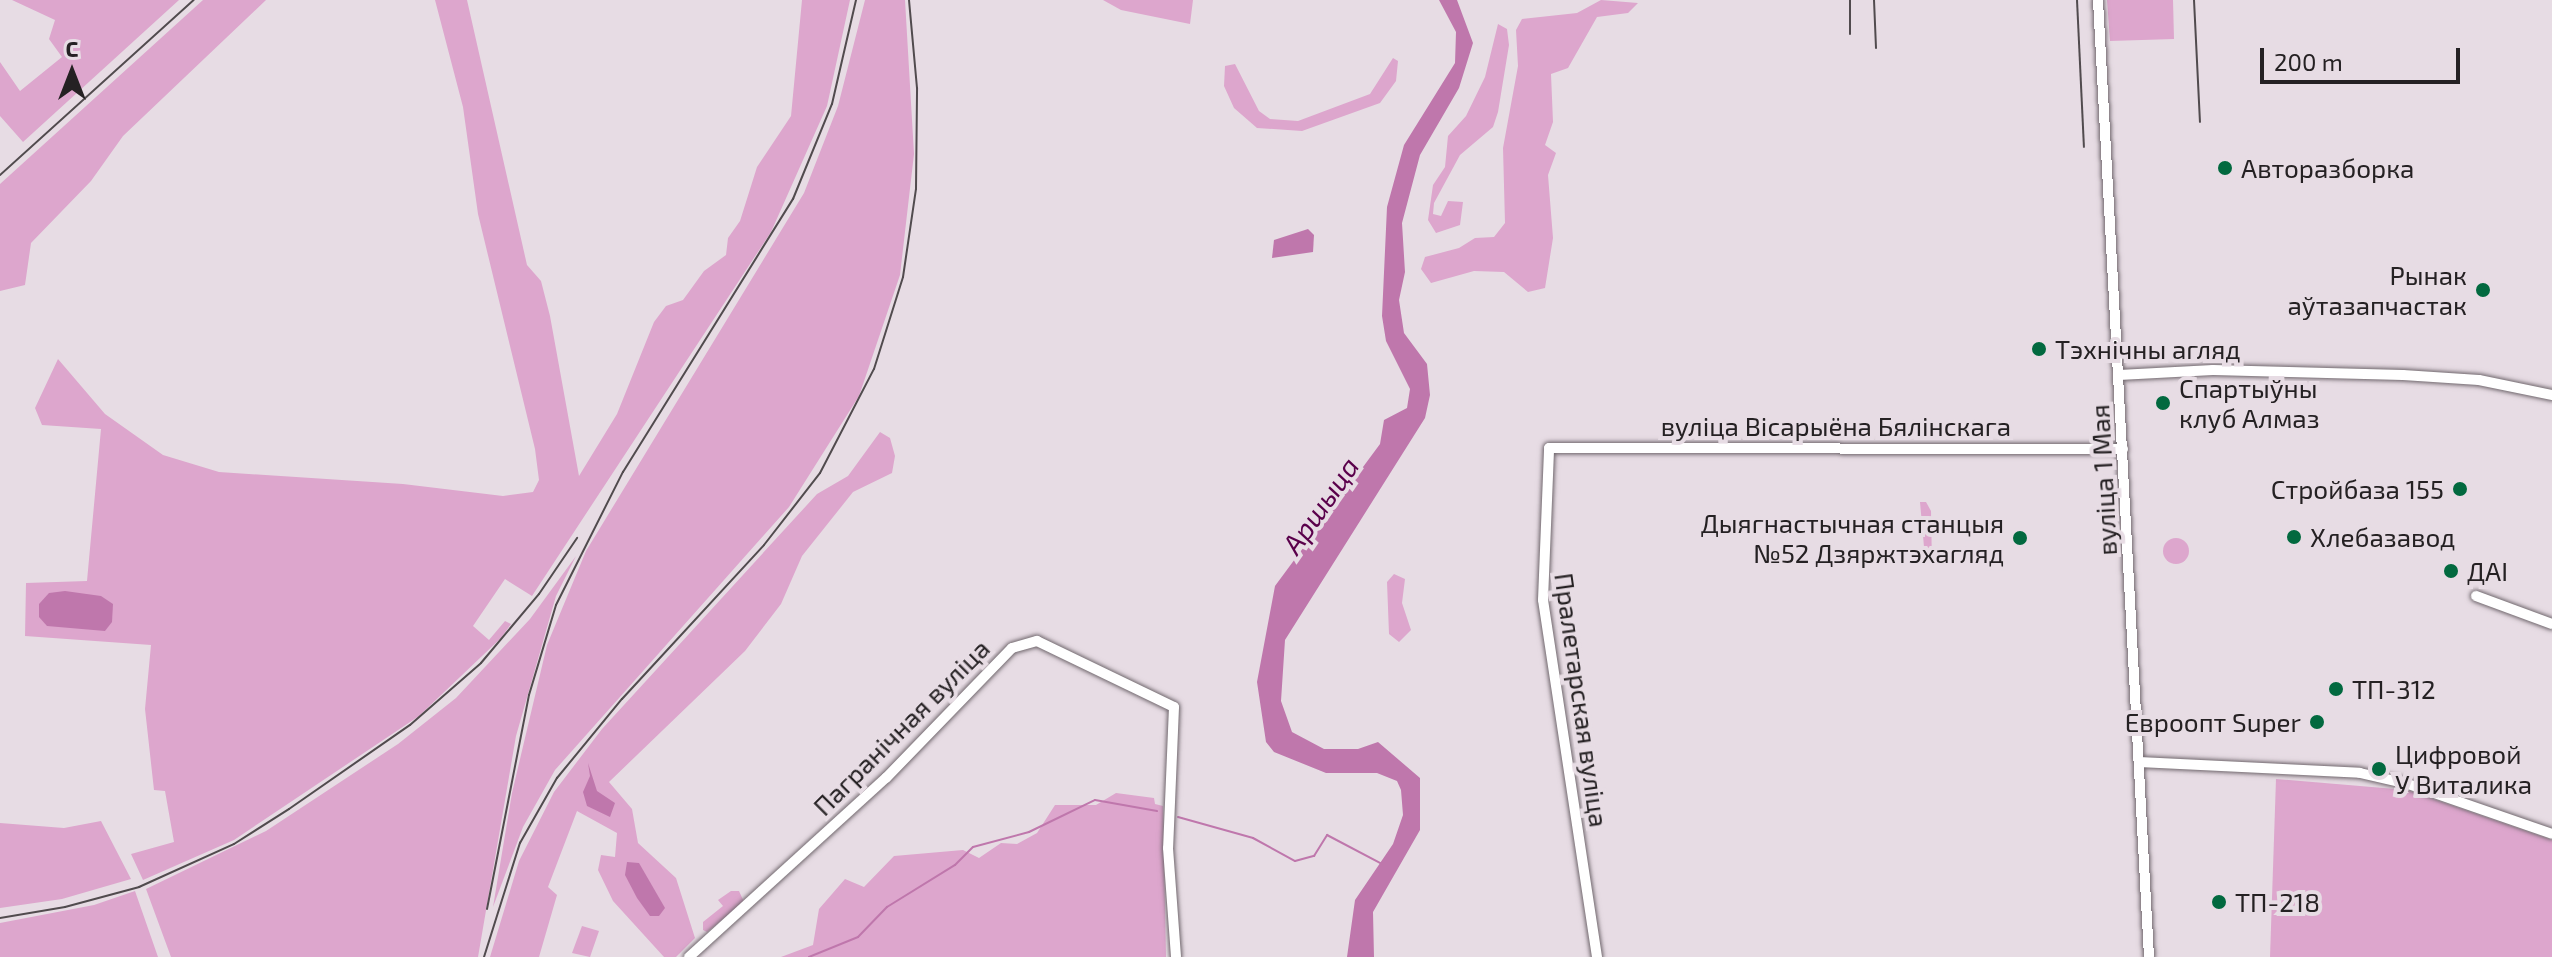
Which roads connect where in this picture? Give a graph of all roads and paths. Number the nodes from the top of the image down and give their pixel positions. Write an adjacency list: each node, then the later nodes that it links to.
1 (2098, 0): 2 (street, вуліца 1 Мая)
2 (2119, 375): 3 (street); 5 (street, вуліца 1 Мая)
3 (2552, 395)
4 (1549, 448): 5 (street, вуліца Вісарыёна Бялінскага); 12 (street, Пралетарская вуліца)
5 (2123, 449): 8 (street, вуліца 1 Мая)
6 (2476, 596): 7 (street)
7 (2552, 624)
8 (2139, 762): 9 (street); 13 (street, вуліца 1 Мая)
9 (2552, 834)
10 (689, 957): 11 (street, Пагранічная вуліца)
11 (1176, 957)
12 (1597, 957)
13 (2149, 957)

